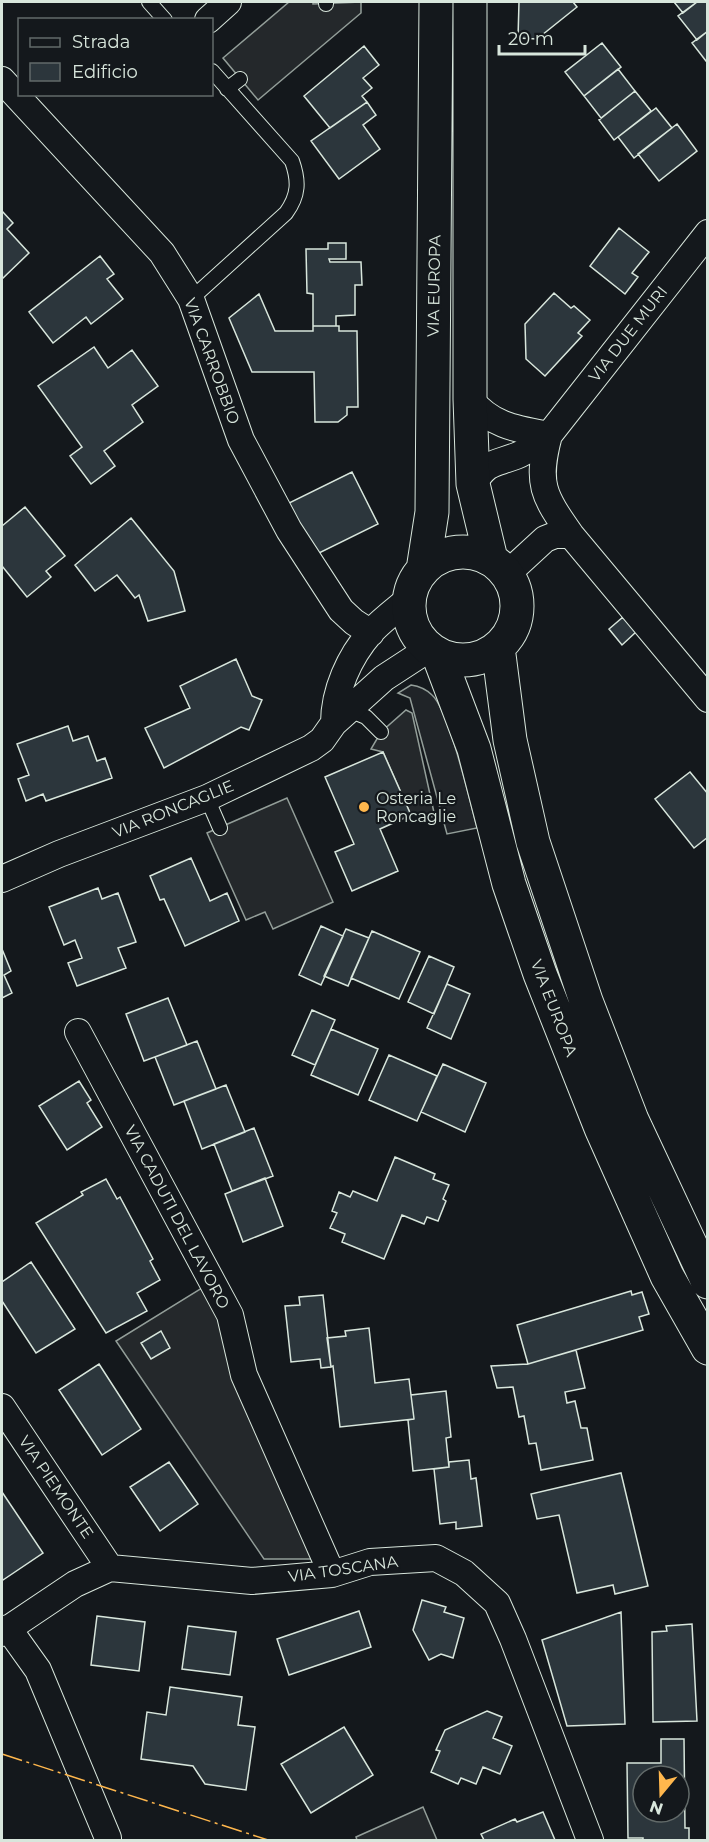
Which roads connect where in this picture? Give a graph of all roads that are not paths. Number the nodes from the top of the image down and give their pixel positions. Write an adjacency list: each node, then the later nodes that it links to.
1 (149, 2): 5 (lane)
2 (228, 2): 6 (street)
3 (436, 2): 20 (main road, VIA EUROPA)
4 (470, 2): 13 (main road)
5 (163, 18)
6 (210, 18)
7 (213, 72): 10 (lane)
8 (240, 79): 10 (lane)
9 (2, 80): 12 (street, VIA CARROBBIO)
10 (228, 89): 12 (lane)
11 (708, 233): 14 (street, VIA DUE MURI)
12 (191, 299): 21 (street, VIA CARROBBIO)
13 (470, 399): 14 (street); 15 (main road)
14 (549, 435): 15 (street, VIA DUE MURI); 16 (street)
15 (473, 484): 19 (main road)
16 (544, 492): 17 (street); 18 (street)
17 (571, 535): 18 (street); 24 (street)
18 (545, 539): 19 (street)
19 (499, 567): 20 (main road); 22 (main road)
20 (417, 584): 21 (street); 23 (main road, VIA EUROPA)
21 (371, 633): 25 (street)
22 (498, 647): 23 (main road); 31 (main road, VIA EUROPA)
23 (434, 651): 25 (street, VIA RONCAGLIE); 32 (main road, VIA EUROPA)
24 (708, 699)
25 (342, 717): 26 (lane); 27 (street, VIA RONCAGLIE)
26 (381, 732)
27 (207, 798): 28 (lane); 29 (street, VIA RONCAGLIE)
28 (220, 828)
29 (2, 879)
30 (78, 1032): 35 (street, VIA CADUTI DEL LAVORO)
31 (706, 1273)
32 (708, 1348)
33 (2, 1407): 34 (street, VIA PIEMONTE)
34 (110, 1568): 35 (street, VIA TOSCANA); 36 (street, VIA TOSCANA)
35 (332, 1574): 38 (street, VIA TOSCANA)
36 (5, 1631): 37 (street, VIA TOSCANA)
37 (108, 1838)
38 (590, 1840)

